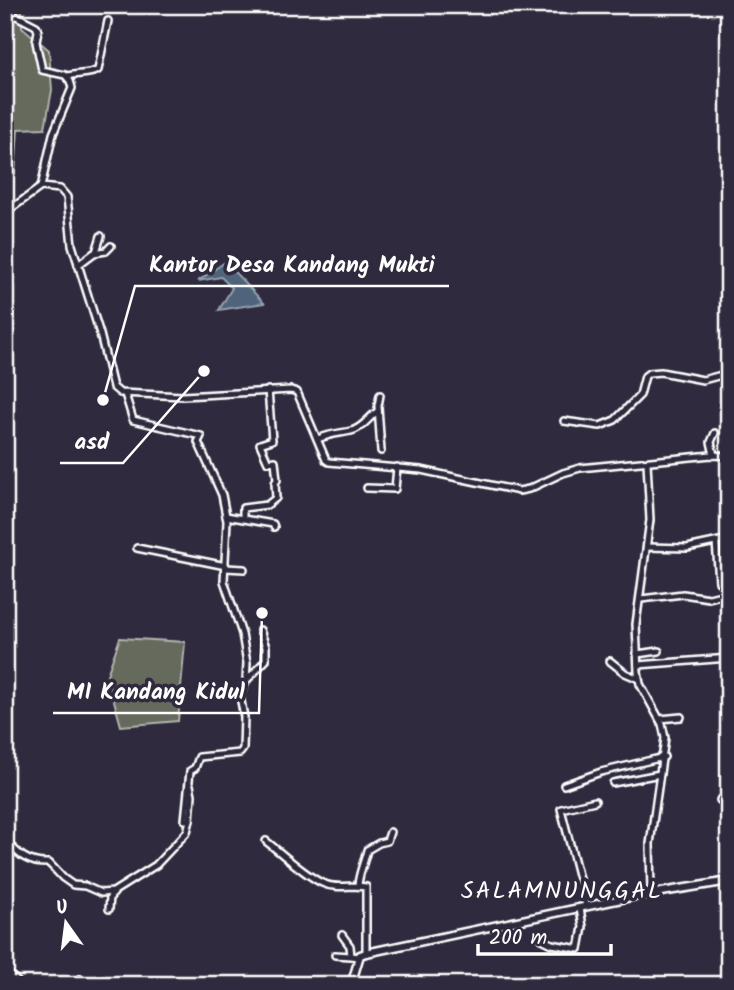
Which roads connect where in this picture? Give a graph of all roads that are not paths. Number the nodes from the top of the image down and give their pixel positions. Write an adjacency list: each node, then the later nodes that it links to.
1 (5, 10): 3 (street)
2 (108, 21): 3 (street)
3 (68, 76): 4 (street)
4 (41, 187): 5 (street); 9 (street)
5 (5, 213)
6 (101, 236): 8 (street)
7 (111, 246): 8 (street)
8 (96, 252): 9 (street)
9 (78, 265): 12 (street)
10 (729, 373): 15 (street)
11 (268, 390): 12 (street); 17 (street); 25 (street)
12 (125, 394): 24 (street)
13 (380, 395): 14 (street)
14 (378, 411): 17 (street); 18 (street)
15 (564, 421)
16 (715, 433): 19 (street)
17 (318, 439): 22 (street)
18 (381, 451)
19 (714, 455): 20 (street); 21 (street)
20 (729, 456)
21 (648, 462): 22 (street); 30 (street)
22 (397, 467): 23 (street)
23 (367, 488)
24 (226, 516): 25 (street); 31 (street)
25 (243, 519): 26 (street)
26 (274, 527)
27 (729, 539): 28 (street)
28 (716, 542): 30 (street); 33 (street)
29 (138, 548): 31 (street)
30 (647, 548): 35 (street)
31 (226, 567): 32 (street); 43 (street)
32 (244, 569)
33 (719, 583)
34 (717, 596): 35 (street)
35 (640, 599): 38 (street)
36 (260, 630): 43 (street)
37 (659, 651): 38 (street)
38 (637, 654): 41 (street)
39 (729, 658): 41 (street)
40 (610, 661): 42 (street)
41 (638, 665): 42 (street)
42 (639, 679): 45 (street)
43 (246, 681): 58 (street)
44 (681, 717): 45 (street)
45 (660, 719): 46 (street)
46 (664, 757): 47 (street); 49 (street)
47 (660, 774): 48 (street); 59 (street)
48 (613, 783)
49 (564, 785)
50 (595, 800): 60 (street)
51 (720, 800): 52 (street)
52 (729, 802)
53 (390, 832): 57 (street)
54 (5, 840): 58 (street)
55 (266, 841): 57 (street)
56 (729, 881): 59 (street)
57 (358, 885): 65 (street)
58 (116, 891): 61 (street)
59 (651, 894): 60 (street)
60 (583, 907): 63 (street); 65 (street)
61 (109, 909)
62 (342, 935): 66 (street)
63 (542, 939)
64 (335, 955): 66 (street)
65 (363, 955): 66 (street); 69 (street)
66 (351, 956)
67 (5, 971): 68 (street)
68 (20, 985)
69 (351, 985)

